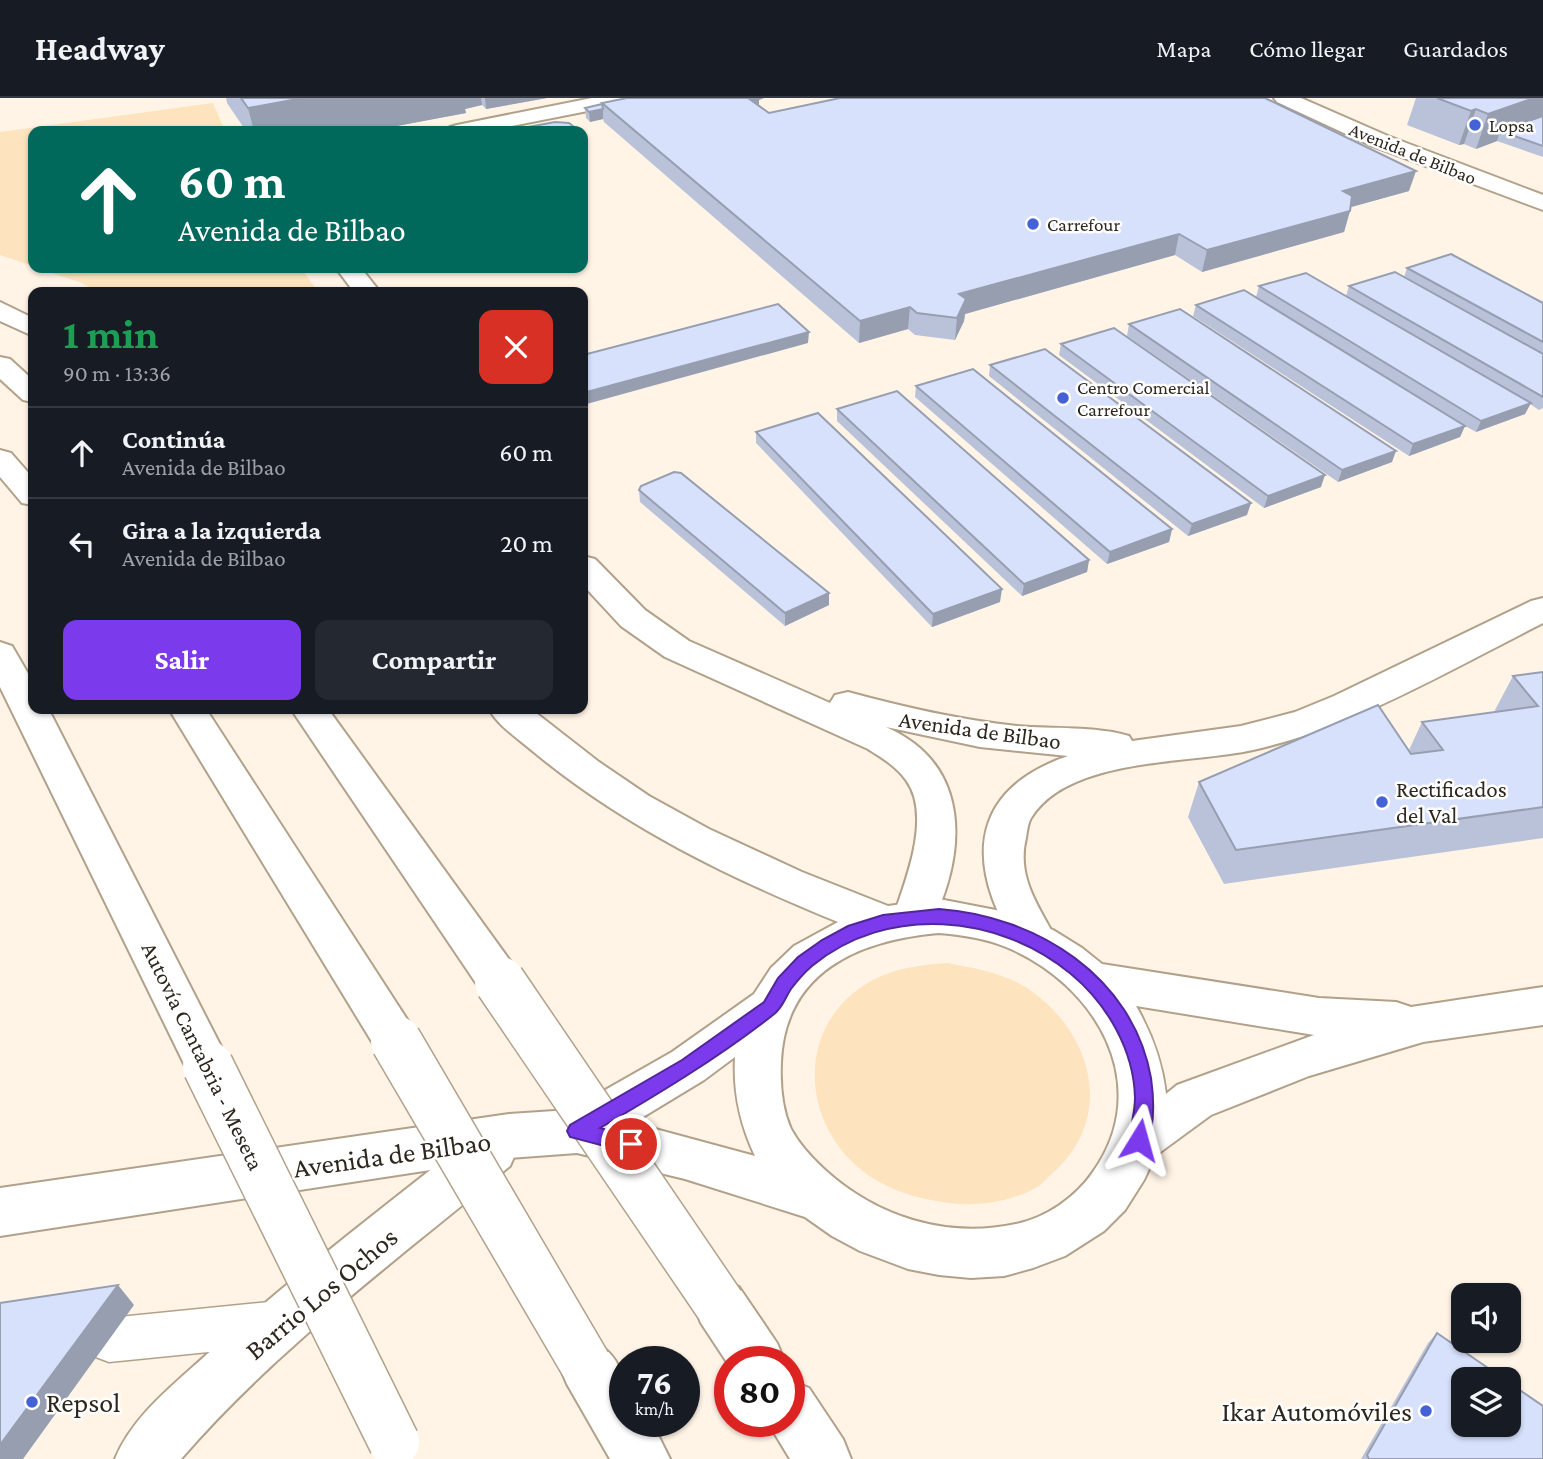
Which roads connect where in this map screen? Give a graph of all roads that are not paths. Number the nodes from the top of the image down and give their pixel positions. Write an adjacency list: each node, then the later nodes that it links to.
1 (623, 98): 3 (main road)
2 (1284, 98): 4 (main road, Avenida de Bilbao)
3 (482, 126)
4 (1543, 203)
5 (352, 273): 6 (main road)
6 (363, 287)
7 (0, 310): 8 (main road)
8 (28, 325)
9 (0, 365): 10 (main road)
10 (28, 390)
11 (0, 459): 12 (main road)
12 (28, 490)
13 (588, 571): 16 (main road, Avenida de Bilbao)
14 (1543, 609): 22 (main road, Avenida de Bilbao)
15 (0, 654): 17 (main road, Autovía Cantabria - Meseta, bridge)
16 (777, 692): 22 (main road, Avenida de Bilbao); 23 (main road, Avenida de Bilbao)
17 (28, 705)
18 (33, 714): 38 (main road, Autovía Cantabria - Meseta, bridge)
19 (190, 714): 40 (main road, bridge)
20 (312, 714): 36 (main road, bridge)
21 (513, 714): 23 (main road)
22 (1185, 747): 24 (main road, Avenida de Bilbao)
23 (898, 920): 24 (main road); 27 (main road)
24 (1036, 941): 25 (main road)
25 (1093, 981): 28 (main road); 31 (main road)
26 (1543, 1006): 28 (main road)
27 (771, 1007): 29 (main road, Avenida de Bilbao); 32 (main road)
28 (1423, 1023): 31 (main road)
29 (577, 1131): 30 (main road, Avenida de Bilbao); 32 (main road, Avenida de Bilbao)
30 (509, 1136): 33 (main road, Avenida de Bilbao); 34 (main road, Barrio Los Ochos)
31 (1139, 1140): 32 (main road)
32 (816, 1197)
33 (0, 1212)
34 (281, 1322): 35 (lane); 39 (main road, Barrio Los Ochos)
35 (109, 1340)
36 (748, 1346)
37 (805, 1432): 41 (main road)
38 (398, 1450)
39 (143, 1459)
40 (642, 1459)
41 (823, 1459)

